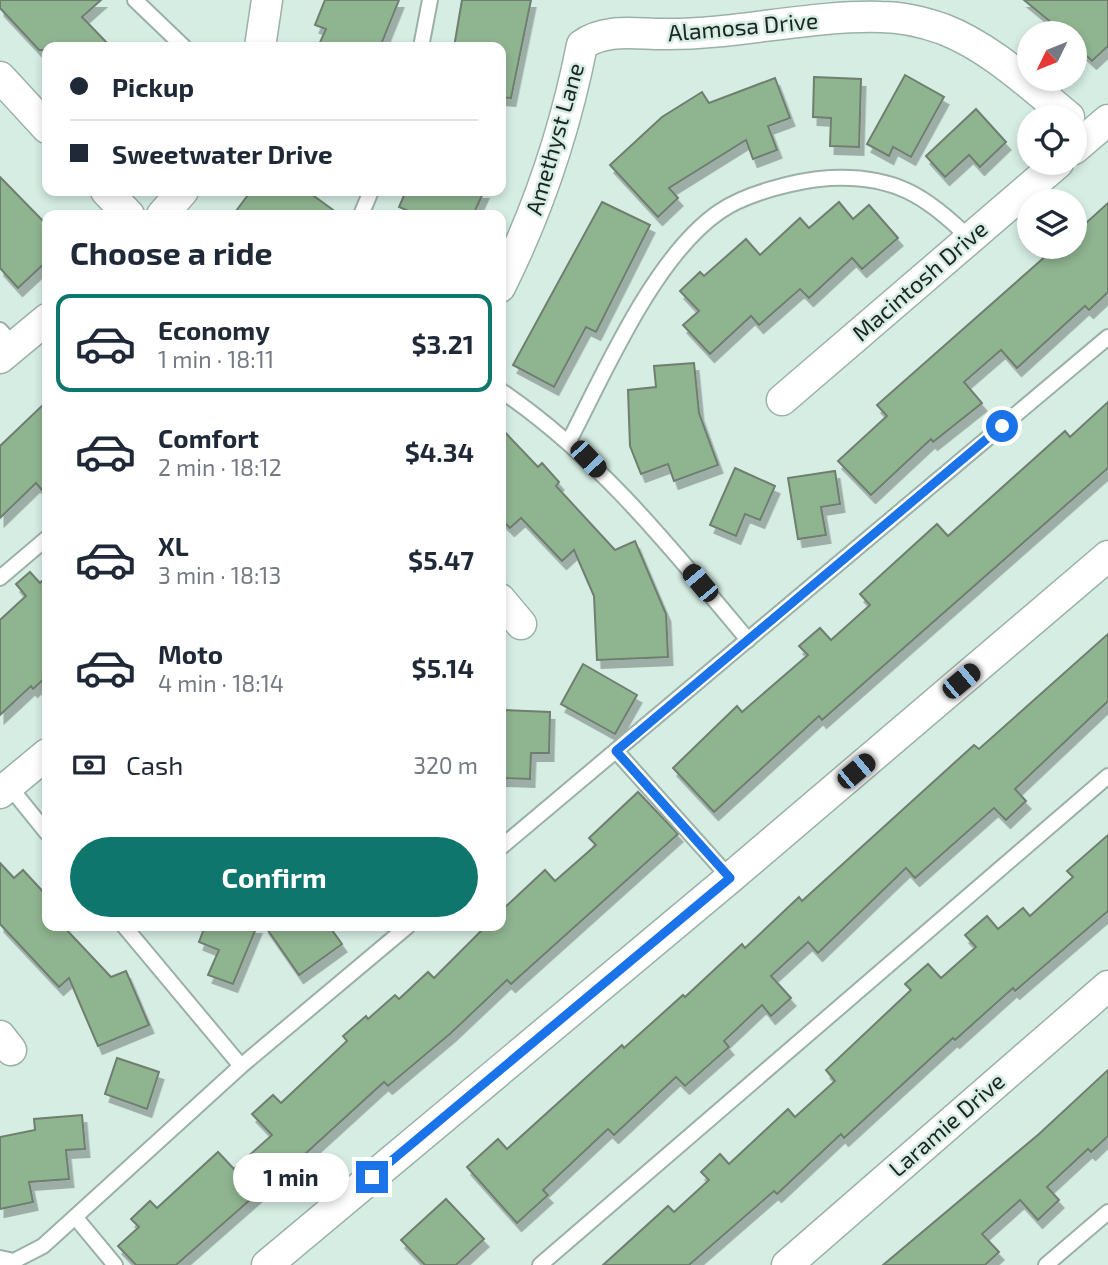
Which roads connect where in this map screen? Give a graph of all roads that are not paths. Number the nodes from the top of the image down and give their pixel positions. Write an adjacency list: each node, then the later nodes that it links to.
1 (135, 0): 5 (lane)
2 (267, 0): 6 (street)
3 (430, 0): 7 (lane)
4 (597, 34): 9 (street, Alamosa Drive); 17 (street, Amethyst Lane)
5 (179, 42)
6 (261, 42)
7 (422, 42)
8 (0, 77): 10 (street)
9 (1053, 105)
10 (42, 123)
11 (1044, 175): 16 (street, Macintosh Drive)
12 (111, 196): 14 (street)
13 (179, 196): 15 (street)
14 (124, 210)
15 (166, 210)
16 (970, 239): 22 (street, Macintosh Drive); 23 (lane)
17 (506, 274)
18 (42, 322): 20 (street)
19 (1108, 337): 29 (lane)
20 (5, 345)
21 (506, 394): 23 (lane)
22 (782, 400)
23 (569, 441): 29 (lane)
24 (42, 542): 26 (lane)
25 (1108, 556): 36 (street)
26 (0, 578)
27 (506, 606): 28 (street)
28 (521, 624)
29 (748, 640): 30 (lane)
30 (616, 751): 35 (lane); 36 (lane)
31 (42, 758): 33 (street)
32 (1108, 776): 46 (lane)
33 (4, 790): 34 (lane)
34 (42, 828)
35 (506, 843)
36 (730, 878): 45 (street)
37 (128, 931): 40 (lane)
38 (402, 931): 40 (lane)
39 (1108, 986): 47 (street, Laramie Drive)
40 (241, 1066): 42 (lane)
41 (1108, 1212): 48 (lane)
42 (76, 1218): 43 (lane); 44 (lane)
43 (0, 1258)
44 (115, 1265)
45 (267, 1265)
46 (540, 1265)
47 (787, 1265)
48 (1046, 1265)

